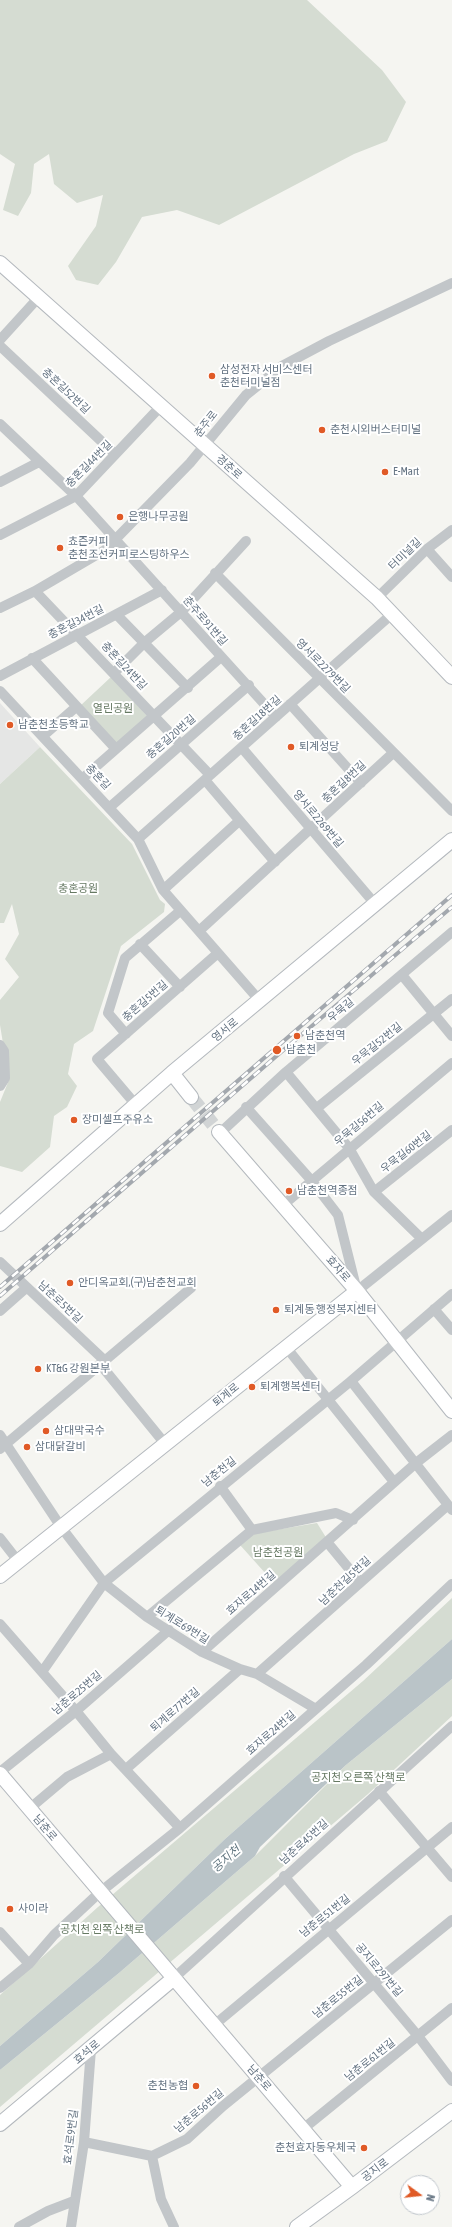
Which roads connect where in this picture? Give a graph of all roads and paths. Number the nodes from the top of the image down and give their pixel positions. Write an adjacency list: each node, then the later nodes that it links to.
1 (0, 263): 3 (street, 경춘로)
2 (452, 283): 8 (street, 춘주로)
3 (39, 297): 4 (street); 6 (street, 경춘로)
4 (0, 340)
5 (0, 346): 9 (street, 충혼길52번길)
6 (161, 406): 8 (street, 경춘로); 9 (street, 충혼길44번길)
7 (0, 424): 10 (street, 춘주로91번길)
8 (205, 445): 15 (street, 춘주로); 22 (street, 경춘로)
9 (115, 454): 12 (street, 충혼길44번길)
10 (39, 462): 11 (street); 12 (street, 춘주로91번길)
11 (0, 482)
12 (76, 496): 14 (street, 충혼길44번길); 15 (street, 춘주로91번길)
13 (452, 530): 17 (street, 터미널길)
14 (0, 535)
15 (115, 541): 20 (street, 춘주로91번길); 21 (street, 춘주로)
16 (246, 541): 18 (street)
17 (427, 549): 19 (street); 22 (street, 터미널길)
18 (215, 573): 24 (street); 34 (street, 영서로2279번길)
19 (452, 577)
20 (162, 590): 24 (street, 춘주로91번길); 26 (street, 충혼길34번길)
21 (35, 591): 23 (street, 춘주로); 27 (street, 충혼길24번길)
22 (377, 598): 25 (street, 경춘로)
23 (0, 608)
24 (181, 612): 28 (street); 30 (street, 춘주로91번길)
25 (392, 614): 33 (street, 경춘로); 34 (street, 충혼길18번길)
26 (118, 615): 27 (street, 충혼길34번길); 28 (street)
27 (76, 634): 29 (street, 충혼길34번길); 31 (street, 충혼길24번길)
28 (145, 642): 31 (street); 36 (street)
29 (32, 658): 32 (street, 충혼길34번길); 39 (street)
30 (221, 658): 35 (street, 춘주로91번길); 36 (street)
31 (114, 673): 40 (street, 충혼길24번길)
32 (0, 676)
33 (452, 677)
34 (319, 679): 38 (street, 충혼길18번길); 46 (street, 영서로2279번길)
35 (249, 685): 41 (street, 춘주로91번길); 43 (street, 충혼길20번길)
36 (188, 688): 40 (street)
37 (0, 691): 42 (street, 충혼길)
38 (290, 704): 41 (street, 충혼길18번길); 49 (street)
39 (76, 707): 42 (street); 45 (street)
40 (154, 716): 43 (street, 충혼길24번길); 45 (street)
41 (276, 717): 44 (street, 충혼길18번길)
42 (43, 736): 47 (street, 충혼길)
43 (182, 744): 48 (street, 충혼길24번길); 50 (street, 충혼길20번길)
44 (242, 748): 48 (street, 충혼길18번길); 53 (street, 영서로2269번길)
45 (116, 749): 47 (street)
46 (394, 753): 49 (street, 충혼길8번길); 51 (street, 영서로2279번길)
47 (83, 778): 50 (street, 충혼길)
48 (208, 778): 52 (street); 54 (street, 충혼길18번길)
49 (361, 783): 53 (street, 충혼길8번길)
50 (110, 807): 54 (street, 충혼길)
51 (452, 811)
52 (239, 820): 56 (street); 57 (street)
53 (311, 829): 56 (street, 충혼길8번길); 58 (street, 영서로2269번길)
54 (138, 839): 57 (street, 충혼길)
55 (452, 840): 58 (street, 영서로)
56 (275, 862): 60 (street, 충혼길8번길)
57 (163, 890): 59 (street, 충혼길)
58 (376, 905): 67 (street, 영서로)
59 (180, 910): 60 (street, 충혼길); 62 (street, 충혼길5번길)
60 (199, 931): 63 (street, 충혼길)
61 (452, 932): 64 (street, 우묵길)
62 (140, 944): 65 (street, 충혼길5번길); 69 (street, 충혼길5번길)
63 (218, 953): 65 (street, 충혼길5번길); 67 (street, 충혼길)
64 (402, 975): 68 (street); 73 (street, 우묵길)
65 (180, 987): 69 (street, 충혼길5번길)
66 (452, 999): 68 (street, 우묵길52번길)
67 (260, 1001): 74 (street, 영서로)
68 (433, 1014): 70 (street); 79 (street, 우묵길52번길)
69 (126, 1034): 77 (street, 충혼길5번길)
70 (452, 1036)
71 (0, 1045): 75 (street)
72 (452, 1063): 82 (street, 우묵길56번길)
73 (286, 1072): 78 (street, 우묵길); 79 (street)
74 (172, 1073): 76 (street); 77 (street, 영서로)
75 (0, 1086)
76 (191, 1097)
77 (136, 1105): 87 (street, 영서로)
78 (246, 1107): 81 (street, 우묵길); 83 (street)
79 (317, 1108): 82 (street)
80 (452, 1130): 84 (street, 우묵길60번길)
81 (220, 1132): 85 (street, 효자로)
82 (349, 1148): 83 (street, 우묵길56번길); 84 (street)
83 (311, 1180): 85 (street, 우묵길56번길); 92 (street)
84 (374, 1192): 88 (street)
85 (282, 1206): 92 (street, 효자로)
86 (452, 1215): 88 (street, 퇴계로)
87 (0, 1224)
88 (422, 1239): 92 (street, 퇴계로)
89 (0, 1262): 90 (street, 남춘로5번길)
90 (26, 1288): 95 (street); 99 (street, 남춘로5번길)
91 (191, 1288): 99 (street)
92 (357, 1291): 97 (street, 효자로); 98 (street, 퇴계로)
93 (452, 1294): 94 (street, 남춘천길)
94 (434, 1309): 96 (street); 97 (street, 남춘천길)
95 (0, 1311)
96 (452, 1330)
97 (397, 1342): 100 (street, 남춘천길); 102 (street, 효자로)
98 (286, 1347): 101 (street); 105 (street, 퇴계로)
99 (102, 1362): 105 (street, 남춘로5번길); 106 (street)
100 (351, 1381): 101 (street, 남춘천길); 107 (street)
101 (328, 1399): 108 (street); 109 (street, 남춘천길)
102 (452, 1411)
103 (0, 1435): 106 (street)
104 (452, 1435): 107 (street, 효자로14번길)
105 (166, 1445): 112 (street, 퇴계로)
106 (3, 1446): 112 (street)
107 (416, 1463): 108 (street, 효자로14번길); 110 (street)
108 (394, 1482): 111 (street, 효자로14번길)
109 (220, 1486): 113 (street); 119 (street, 남춘천길)
110 (450, 1508): 118 (street, 남춘천길5번길)
111 (353, 1520): 113 (street); 115 (street, 효자로14번길)
112 (61, 1527): 116 (street, 퇴계로); 119 (street, 퇴계로69번길)
113 (252, 1530): 121 (street)
114 (0, 1538): 116 (street)
115 (327, 1542): 118 (street); 124 (street, 효자로14번길)
116 (18, 1561): 117 (street, 퇴계로)
117 (0, 1576)
118 (360, 1582): 127 (street, 남춘천길5번길)
119 (104, 1583): 121 (street, 퇴계로69번길); 126 (street)
120 (452, 1584): 128 (street, 효자로24번길)
121 (147, 1617): 123 (street, 퇴계로69번길)
122 (0, 1624): 126 (street)
123 (168, 1630): 124 (street, 퇴계로69번길); 129 (street, 남춘로25번길)
124 (202, 1652): 125 (street, 퇴계로69번길)
125 (240, 1669): 127 (street, 퇴계로69번길); 132 (street, 퇴계로77번길)
126 (42, 1672): 129 (street)
127 (257, 1674): 128 (street, 퇴계로69번길)
128 (316, 1709): 137 (street, 효자로24번길)
129 (76, 1711): 131 (street); 133 (street, 남춘로25번길)
130 (452, 1726): 134 (street, 남춘로45번길)
131 (111, 1754): 132 (street); 135 (street)
132 (126, 1769): 137 (street)
133 (0, 1773): 135 (street, 남춘로)
134 (379, 1791): 138 (street); 139 (street, 남춘로45번길)
135 (30, 1809): 141 (street, 남춘로)
136 (452, 1827): 138 (street, 남춘로51번길)
137 (180, 1828): 141 (street, 효자로24번길)
138 (428, 1848): 140 (street); 143 (street, 남춘로51번길)
139 (284, 1876): 143 (street, 공지로297번길); 146 (street, 남춘로45번길)
140 (452, 1877)
141 (102, 1896): 145 (street, 효자로24번길); 146 (street, 남춘로)
142 (452, 1920): 147 (street, 남춘로55번길)
143 (328, 1928): 147 (street, 공지로297번길); 150 (street, 남춘로51번길)
144 (0, 1932): 145 (street)
145 (29, 1964): 148 (street, 효자로24번길)
146 (170, 1973): 150 (street, 남춘로); 152 (street, 효석로)
147 (374, 1983): 151 (street, 공지로297번길); 153 (street, 남춘로55번길)
148 (0, 1988)
149 (452, 2008): 151 (street, 남춘로61번길)
150 (214, 2026): 153 (street, 남춘로)
151 (418, 2036): 154 (street, 공지로297번길); 157 (street, 남춘로61번길)
152 (91, 2049): 156 (street, 효석로); 158 (street, 효석로9번길)
153 (259, 2078): 157 (street, 남춘로); 159 (street, 남춘로56번길)
154 (452, 2081)
155 (452, 2111): 160 (street, 공지로)
156 (0, 2124)
157 (303, 2129): 160 (street, 남춘로)
158 (84, 2142): 159 (street); 161 (street, 효석로9번길)
159 (152, 2156): 164 (street)
160 (352, 2187): 165 (street, 공지로)
161 (74, 2200): 162 (street); 163 (street, 효석로9번길)
162 (19, 2227)
163 (71, 2227)
164 (174, 2227)
165 (297, 2227)

